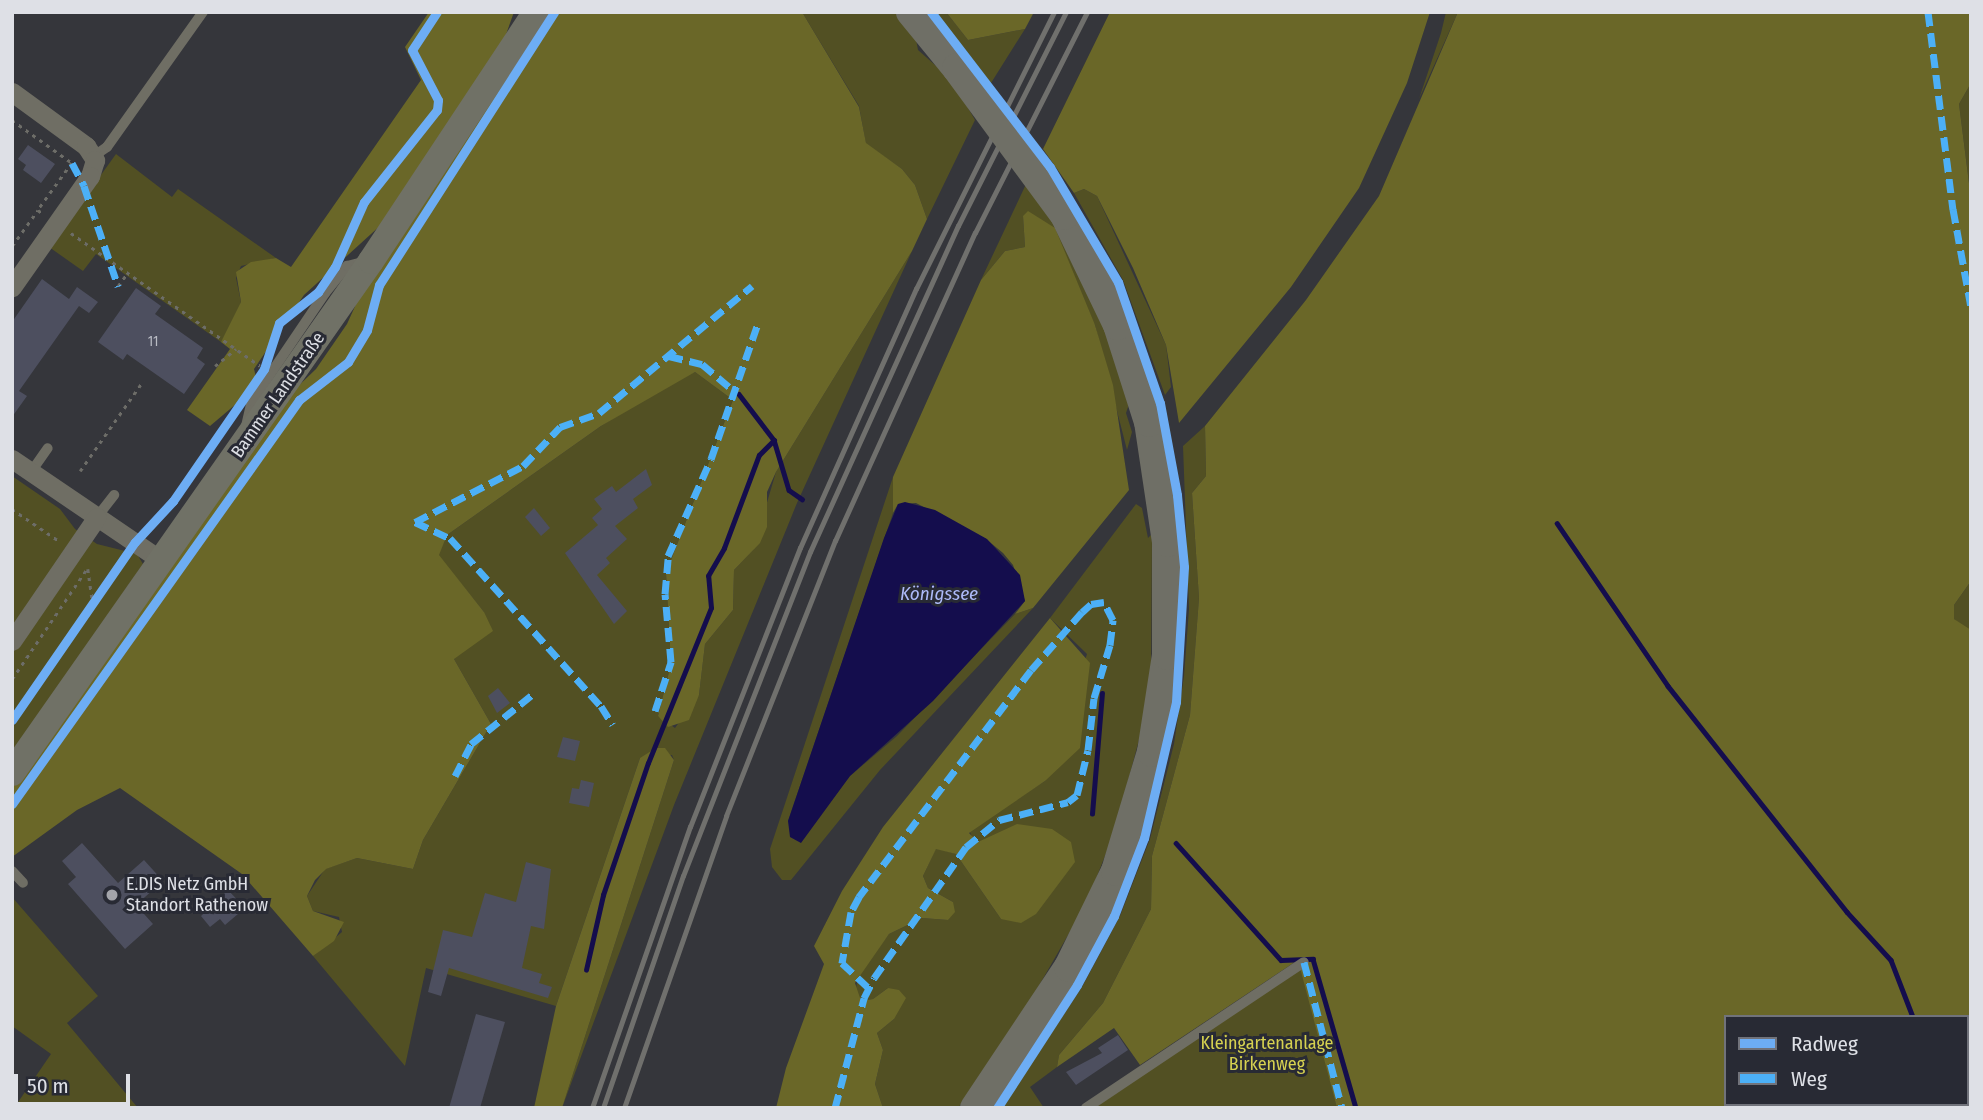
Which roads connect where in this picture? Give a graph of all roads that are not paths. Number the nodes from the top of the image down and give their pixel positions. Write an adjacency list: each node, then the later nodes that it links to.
1 (203, 12): 5 (lane)
2 (911, 12): 18 (main road, bridge)
3 (531, 14): 12 (main road, Bammer Landstraße)
4 (12, 92): 5 (street)
5 (94, 156): 6 (street)
6 (12, 287)
7 (48, 448): 9 (lane)
8 (12, 459): 9 (street)
9 (31, 472): 11 (street)
10 (114, 495): 11 (lane)
11 (97, 517): 12 (street); 13 (street)
12 (162, 561): 14 (main road, Bammer Landstraße)
13 (12, 641)
14 (12, 773)
15 (12, 872): 16 (lane)
16 (23, 883)
17 (1304, 962): 19 (lane)
18 (975, 1108)
19 (1086, 1108)

